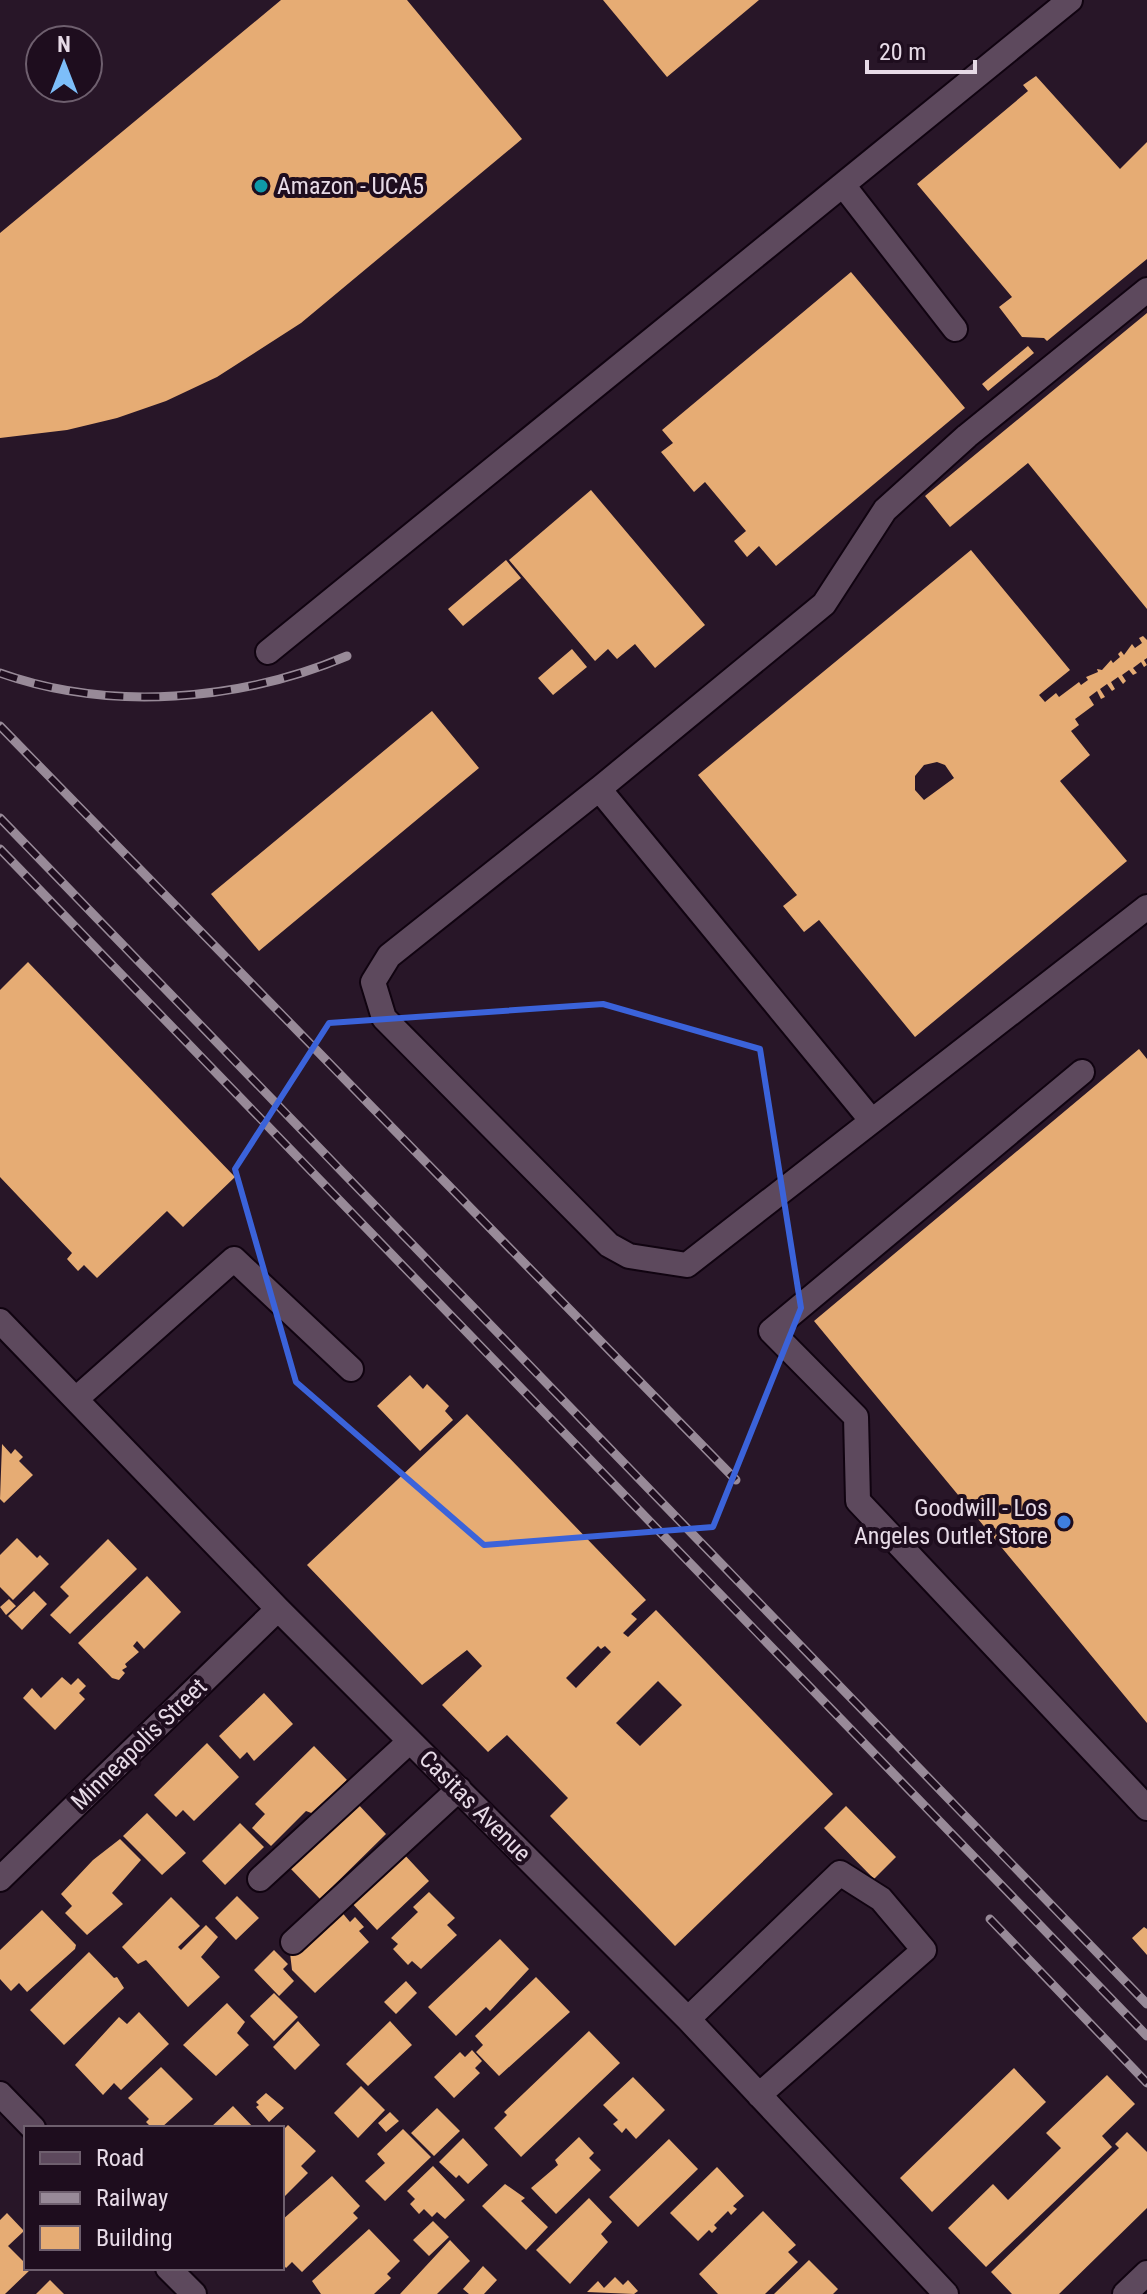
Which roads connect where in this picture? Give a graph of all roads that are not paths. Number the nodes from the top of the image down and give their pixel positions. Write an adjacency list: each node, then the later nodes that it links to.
1 (1070, 0): 2 (street)
2 (843, 185): 4 (street); 5 (street)
3 (1147, 290): 6 (street)
4 (955, 329)
5 (268, 652)
6 (599, 789): 9 (street); 9 (street)
7 (1147, 907): 9 (street)
8 (1082, 1072): 16 (street)
9 (872, 1121)
10 (0, 1321): 12 (street, Casitas Avenue)
11 (351, 1369): 12 (street)
12 (76, 1399): 13 (street, Casitas Avenue)
13 (278, 1609): 14 (street, Casitas Avenue); 17 (street, Minneapolis Street)
14 (410, 1741): 15 (street, Casitas Avenue); 18 (street)
15 (459, 1789): 19 (street); 20 (street, Casitas Avenue)
16 (1147, 1808)
17 (0, 1879)
18 (260, 1879)
19 (293, 1942)
20 (688, 2019): 22 (street, Casitas Avenue); 22 (street)
21 (0, 2094): 23 (street)
22 (759, 2095): 27 (street, Casitas Avenue)
23 (31, 2126)
24 (170, 2270): 26 (street)
25 (1147, 2273): 28 (street)
26 (194, 2294)
27 (946, 2294)
28 (1125, 2294)

